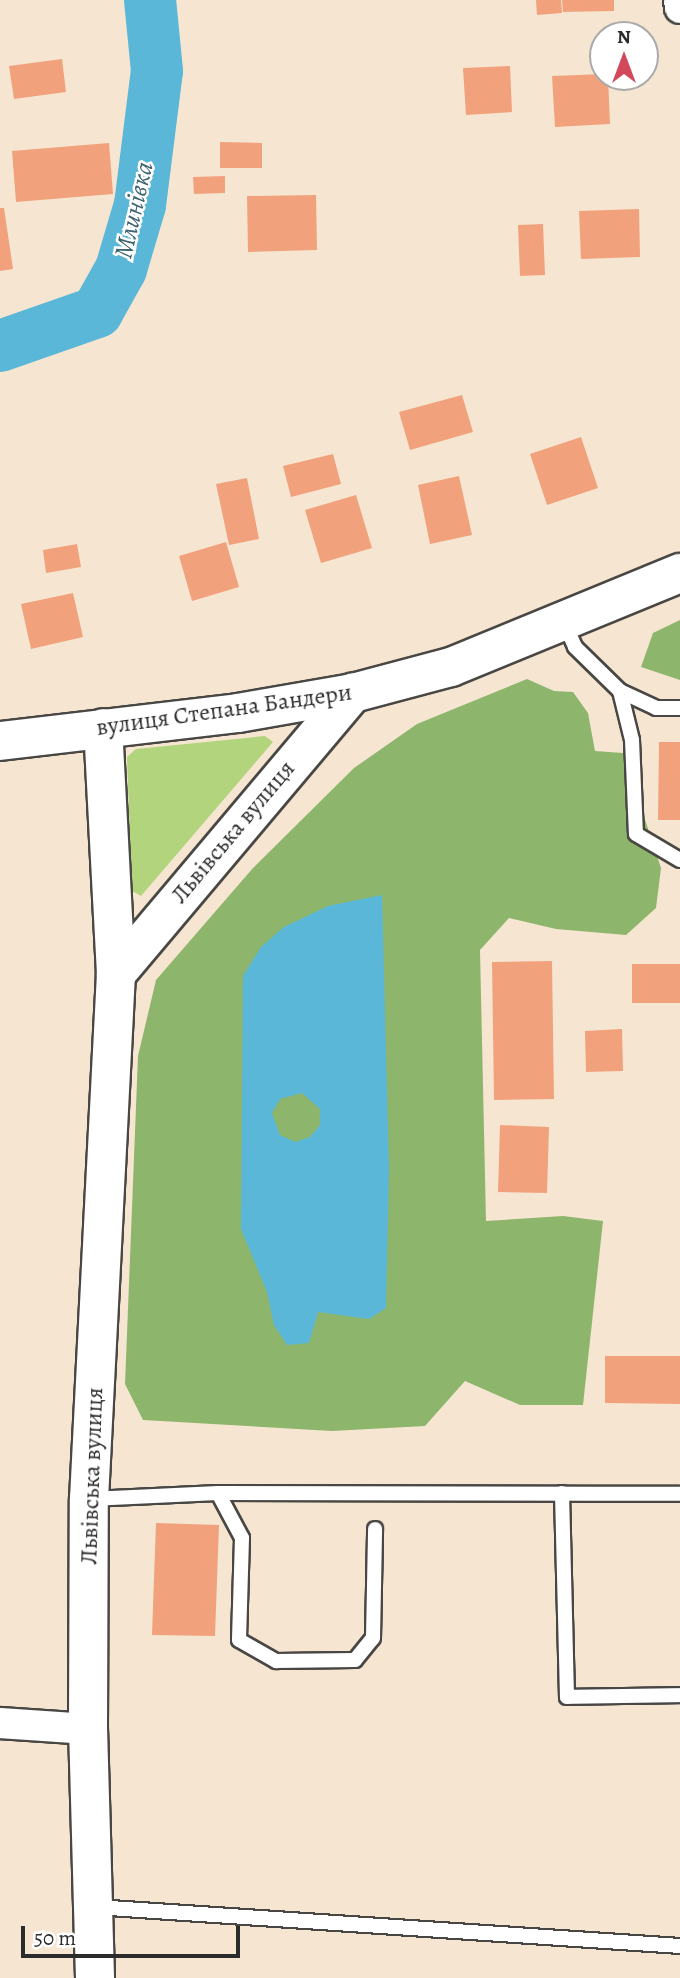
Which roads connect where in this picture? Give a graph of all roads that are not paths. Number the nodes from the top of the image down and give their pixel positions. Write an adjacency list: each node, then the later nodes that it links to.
1 (679, 0): 2 (street)
2 (680, 8)
3 (680, 573): 4 (street, вулиця Степана Бандери)
4 (564, 621): 5 (lane); 6 (street, вулиця Степана Бандери)
5 (620, 691): 7 (lane); 10 (lane)
6 (353, 693): 8 (street, вулиця Степана Бандери); 11 (street, Львівська вулиця)
7 (680, 708)
8 (103, 728): 9 (street, вулиця Степана Бандери); 11 (street, Львівська вулиця)
9 (0, 741)
10 (680, 860)
11 (116, 974): 15 (street, Львівська вулиця)
12 (218, 1493): 13 (lane); 15 (lane); 16 (lane)
13 (562, 1493): 14 (lane); 17 (lane)
14 (680, 1494)
15 (89, 1499): 19 (street, Львівська вулиця)
16 (375, 1529)
17 (680, 1695)
18 (0, 1723): 19 (street)
19 (88, 1728): 20 (street, Львівська вулиця)
20 (95, 1907): 21 (lane); 22 (street, Львівська вулиця)
21 (680, 1946)
22 (95, 1978)

